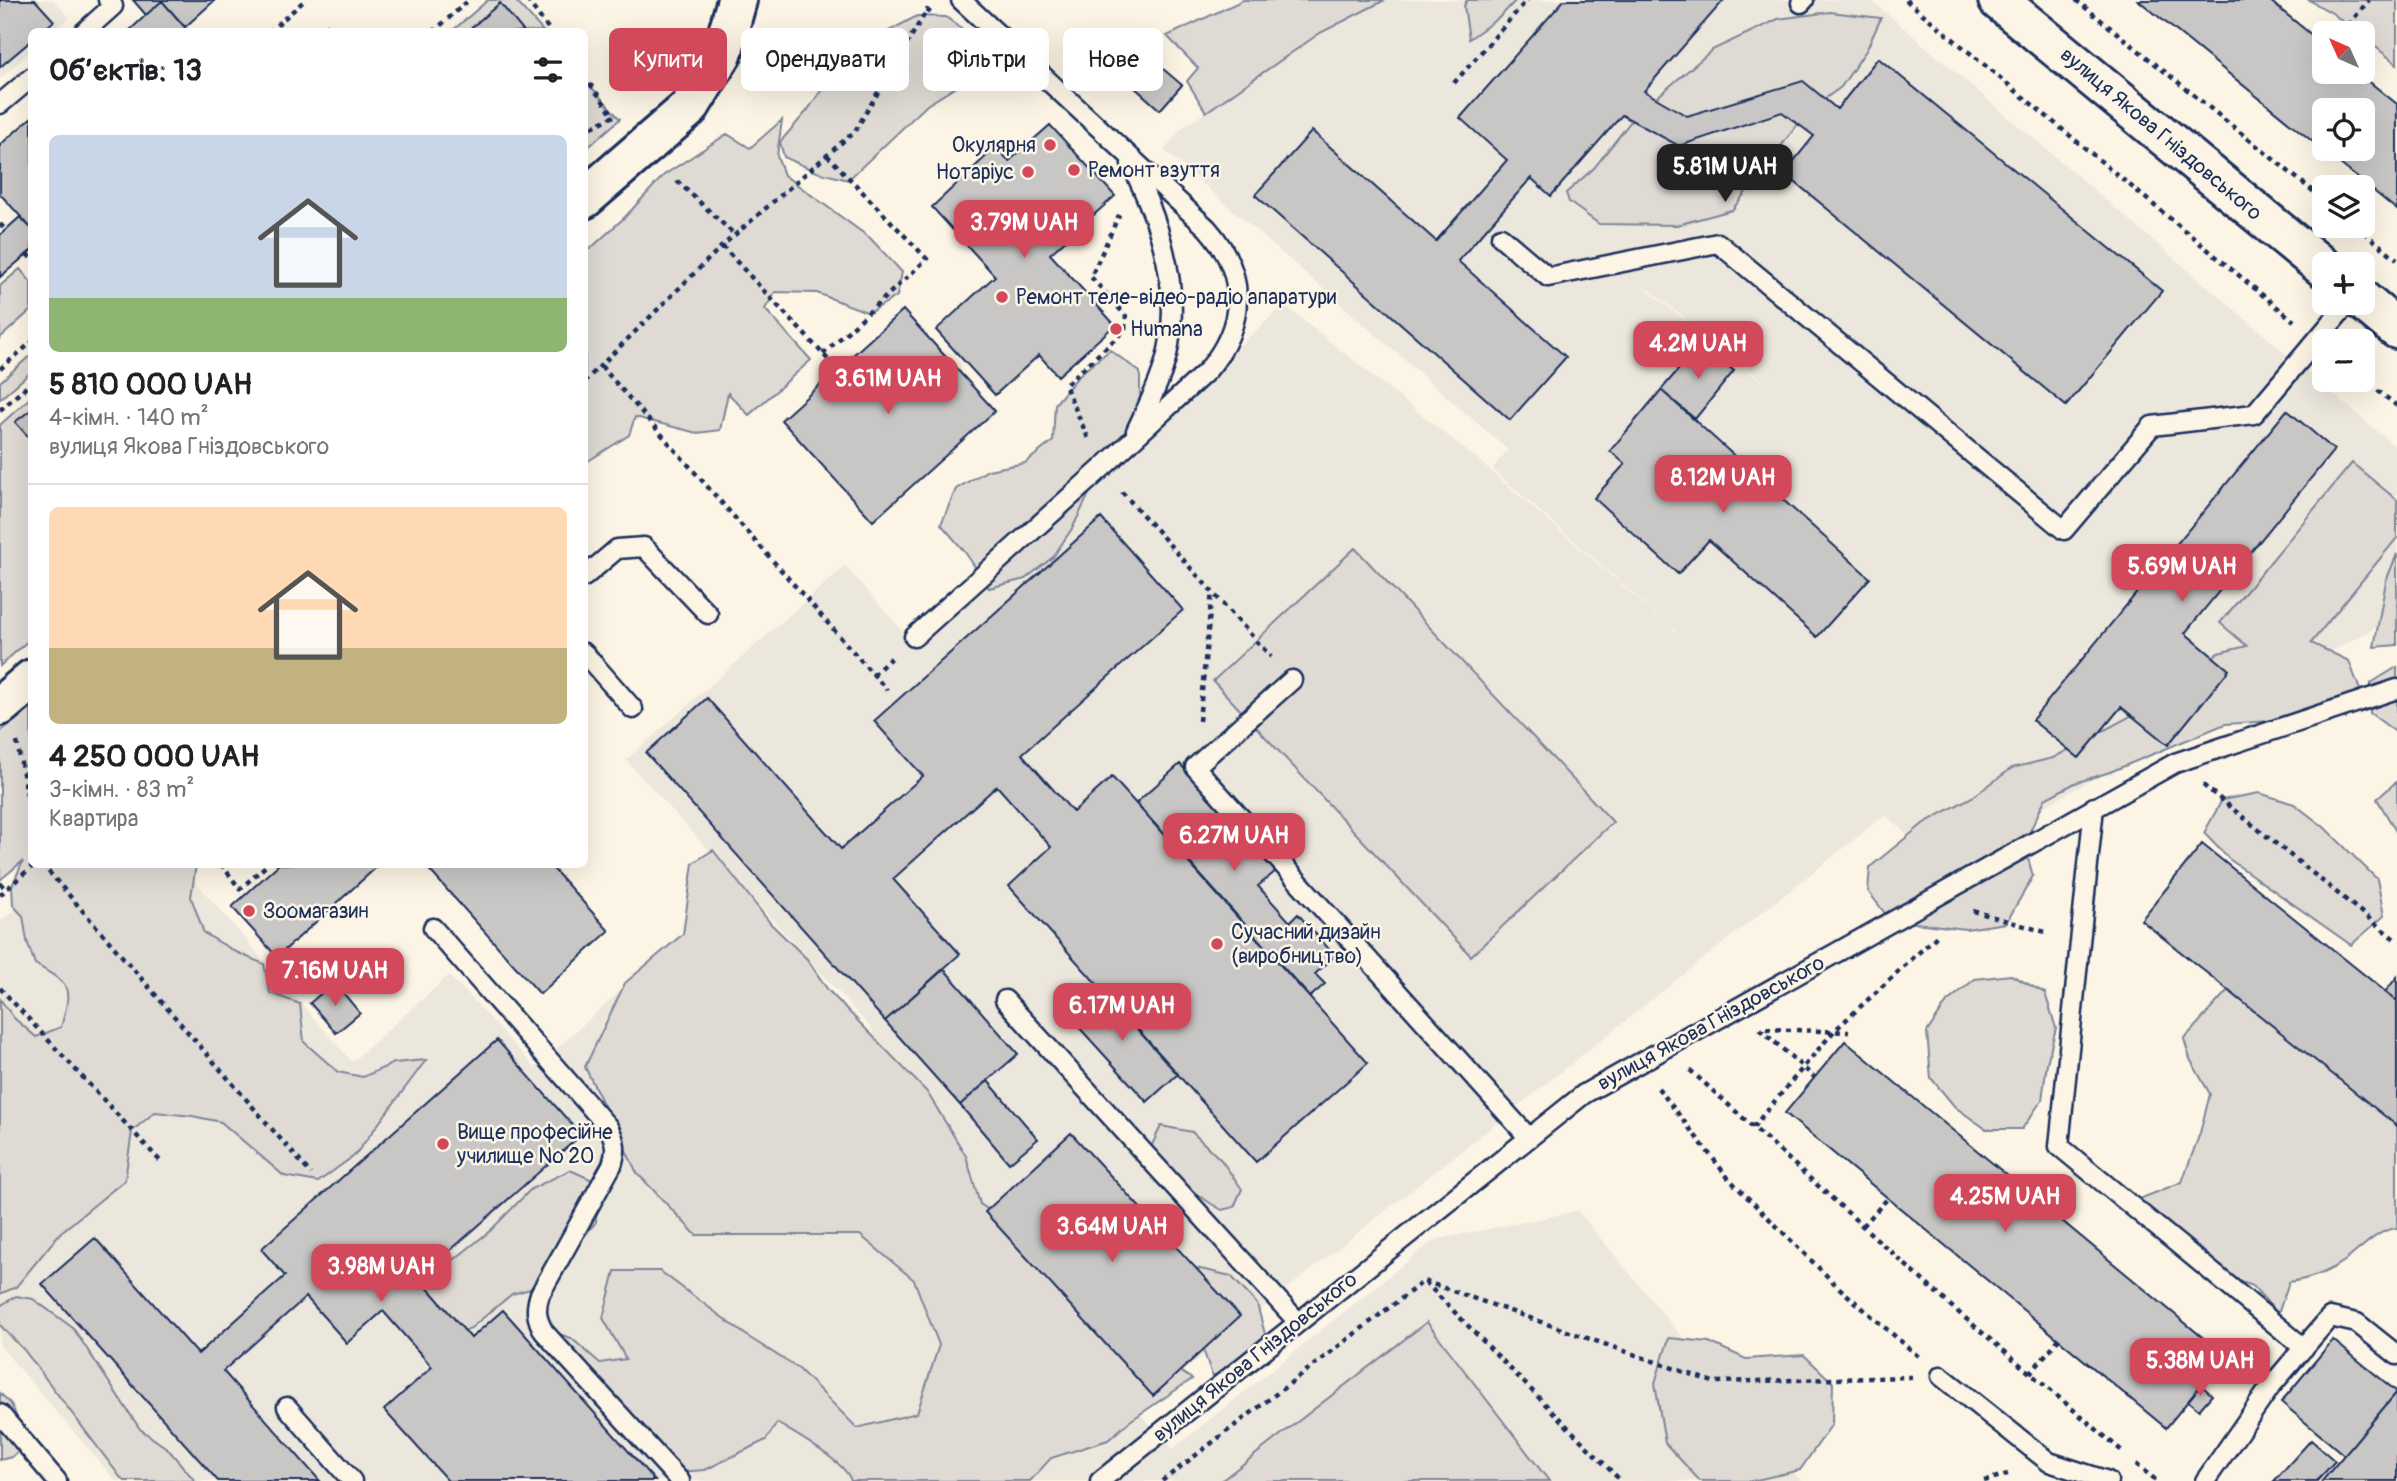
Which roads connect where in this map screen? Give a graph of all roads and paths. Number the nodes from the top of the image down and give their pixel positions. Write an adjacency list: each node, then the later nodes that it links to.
1 (108, 0): 14 (lane)
2 (305, 0): 15 (path)
3 (469, 0): 16 (path)
4 (527, 0): 17 (path)
5 (737, 0): 27 (street)
6 (961, 0): 23 (lane)
7 (1527, 0): 20 (path)
8 (1906, 0): 41 (path)
9 (1997, 0): 35 (street, вулиця Якова Гніздовського)
10 (2076, 0): 26 (path)
11 (2369, 0): 13 (path)
12 (937, 18): 24 (path)
13 (2352, 21)
14 (88, 28)
15 (274, 28)
16 (438, 28)
17 (548, 28)
18 (28, 80): 21 (lane)
19 (588, 81): 22 (path)
20 (1454, 83)
21 (0, 104)
22 (588, 129)
23 (1125, 151): 53 (lane); 53 (lane)
24 (827, 155): 31 (path); 44 (path)
25 (677, 181): 31 (path)
26 (2312, 190)
27 (588, 196)
28 (1125, 204): 54 (path)
29 (0, 224): 30 (path)
30 (6, 230)
31 (735, 235): 34 (path)
32 (1501, 237): 43 (lane)
33 (2371, 238): 36 (path)
34 (722, 246): 44 (path); 45 (path)
35 (2312, 258)
36 (2397, 259)
37 (2375, 311): 40 (street)
38 (2338, 315): 39 (lane)
39 (2326, 329)
40 (2397, 329)
41 (2312, 336)
42 (28, 345): 46 (path)
43 (2312, 346)
44 (823, 354): 47 (path)
45 (601, 366): 48 (path); 63 (path)
46 (0, 369)
47 (837, 369)
48 (588, 378)
49 (28, 386): 52 (path)
50 (2375, 389): 51 (path)
51 (2397, 407)
52 (0, 410)
53 (1132, 441): 54 (lane)
54 (1101, 469): 56 (path); 58 (lane)
55 (588, 574): 57 (lane)
56 (1212, 591): 60 (path); 67 (path)
57 (708, 614)
58 (914, 637)
59 (588, 658): 64 (lane)
60 (1292, 680): 67 (lane)
61 (28, 686): 65 (street)
62 (2397, 689): 66 (lane, вулиця Якова Гніздовського)
63 (887, 690)
64 (633, 709)
65 (8, 720): 68 (path)
66 (2175, 763): 69 (lane, вулиця Якова Гніздовського); 82 (path)
67 (1195, 767): 95 (lane)
68 (28, 804)
69 (2094, 807): 83 (lane); 86 (lane, вулиця Якова Гніздовського)
70 (31, 868): 76 (path)
71 (45, 868): 97 (path)
72 (224, 868): 75 (path)
73 (264, 868): 75 (path)
74 (0, 883): 76 (path)
75 (240, 889): 78 (path)
76 (6, 890): 77 (path)
77 (0, 895)
78 (246, 895)
79 (1975, 901): 83 (path)
80 (433, 928): 113 (lane)
81 (1946, 928): 88 (path)
82 (2397, 941)
83 (2080, 942): 103 (lane)
84 (0, 988): 96 (path)
85 (1005, 1000): 101 (lane)
86 (1716, 1020): 87 (path); 90 (lane, вулиця Якова Гніздовського)
87 (1760, 1029): 88 (path); 92 (path)
88 (1834, 1031): 89 (path); 92 (path)
89 (1849, 1032)
90 (1666, 1049): 91 (lane, вулиця Якова Гніздовського); 94 (path)
91 (1639, 1063): 95 (lane, вулиця Якова Гніздовського); 106 (path)
92 (1802, 1067): 93 (path); 94 (path)
93 (1814, 1077)
94 (1753, 1127): 99 (path)
95 (1530, 1138): 101 (lane, вулиця Якова Гніздовського)
96 (163, 1164)
97 (311, 1174)
98 (1888, 1198): 99 (path)
99 (1863, 1226): 105 (path)
100 (1424, 1281): 106 (path); 115 (path); 116 (path)
101 (1298, 1322): 114 (lane, вулиця Якова Гніздовського)
102 (2059, 1339): 105 (path)
103 (2304, 1348): 104 (lane); 119 (lane)
104 (2397, 1355)
105 (2030, 1373): 109 (path)
106 (1941, 1376): 117 (lane)
107 (287, 1407): 112 (lane)
108 (0, 1414): 111 (lane)
109 (2125, 1454)
110 (2136, 1463): 118 (path)
111 (57, 1481)
112 (352, 1481)
113 (680, 1481)
114 (1100, 1481)
115 (1162, 1481)
116 (1621, 1481)
117 (2108, 1481)
118 (2157, 1481)
119 (2205, 1481)

